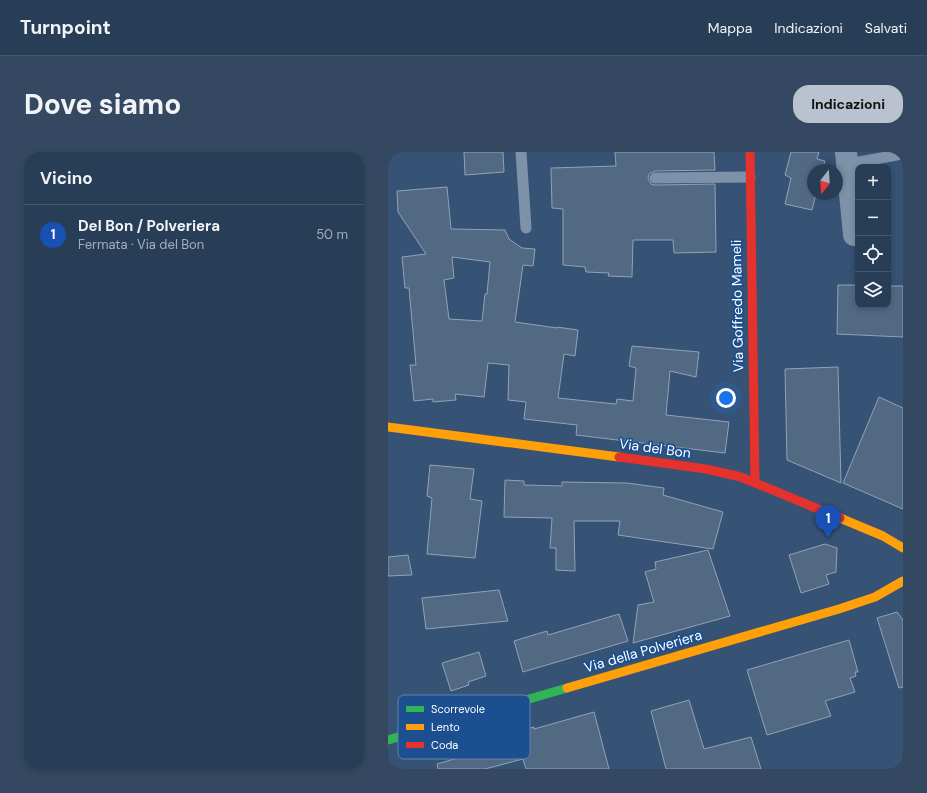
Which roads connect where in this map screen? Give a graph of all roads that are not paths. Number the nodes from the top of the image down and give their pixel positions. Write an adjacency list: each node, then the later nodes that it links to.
1 (521, 152): 7 (lane)
2 (750, 152): 5 (street, Via Goffredo Mameli)
3 (903, 154): 4 (lane)
4 (847, 158): 8 (street)
5 (750, 177): 6 (lane); 10 (street, Via Goffredo Mameli)
6 (655, 178)
7 (526, 228)
8 (854, 235)
9 (388, 427): 10 (street, Via del Bon)
10 (755, 482): 11 (street, Via del Bon)
11 (903, 548)
12 (903, 581): 13 (street, Via della Polveriera)
13 (530, 699)
14 (398, 737): 15 (street, Via della Polveriera)
15 (388, 740)

